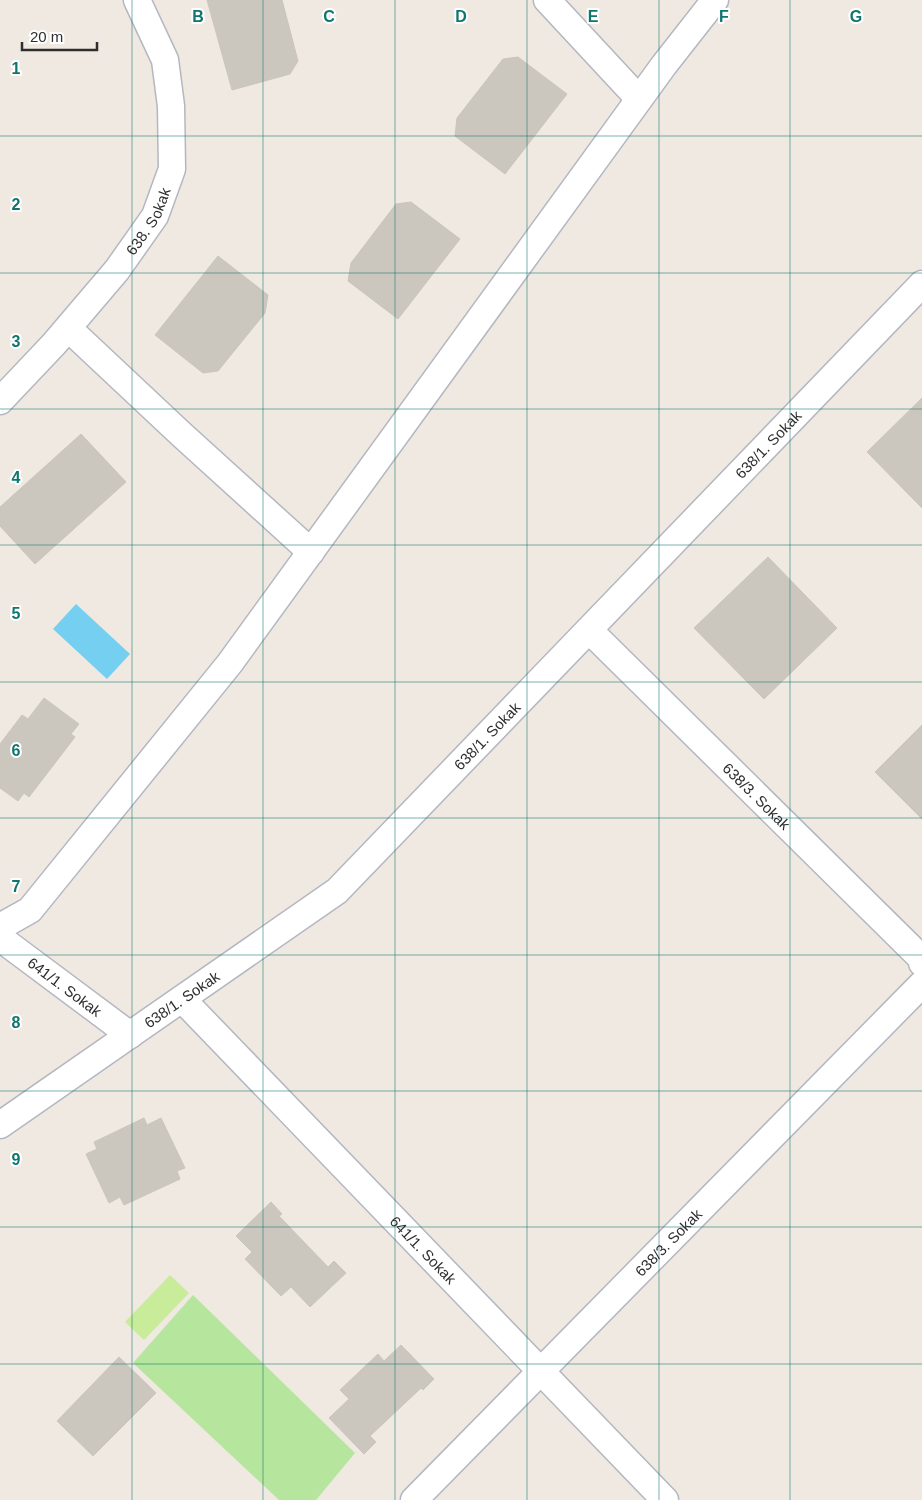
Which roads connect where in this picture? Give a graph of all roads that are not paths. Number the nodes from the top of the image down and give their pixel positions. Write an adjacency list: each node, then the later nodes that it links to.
1 (137, 0): 6 (street, 638. Sokak)
2 (547, 0): 4 (street)
3 (715, 0): 4 (street)
4 (639, 99): 8 (street)
5 (922, 284): 9 (street, 638/1. Sokak)
6 (68, 328): 7 (street, 638. Sokak); 8 (street)
7 (0, 401)
8 (311, 552): 10 (street)
9 (589, 630): 12 (street, 638/3. Sokak); 14 (street, 638/1. Sokak)
10 (0, 927)
11 (0, 938): 15 (street, 641/1. Sokak)
12 (922, 963)
13 (922, 984): 17 (street, 638/3. Sokak)
14 (182, 999): 15 (street, 638/1. Sokak); 17 (street, 641/1. Sokak)
15 (130, 1035): 16 (street, 638/1. Sokak)
16 (0, 1125)
17 (541, 1372): 18 (street, 638/3. Sokak); 19 (street, 641/1. Sokak)
18 (414, 1500)
19 (665, 1500)

